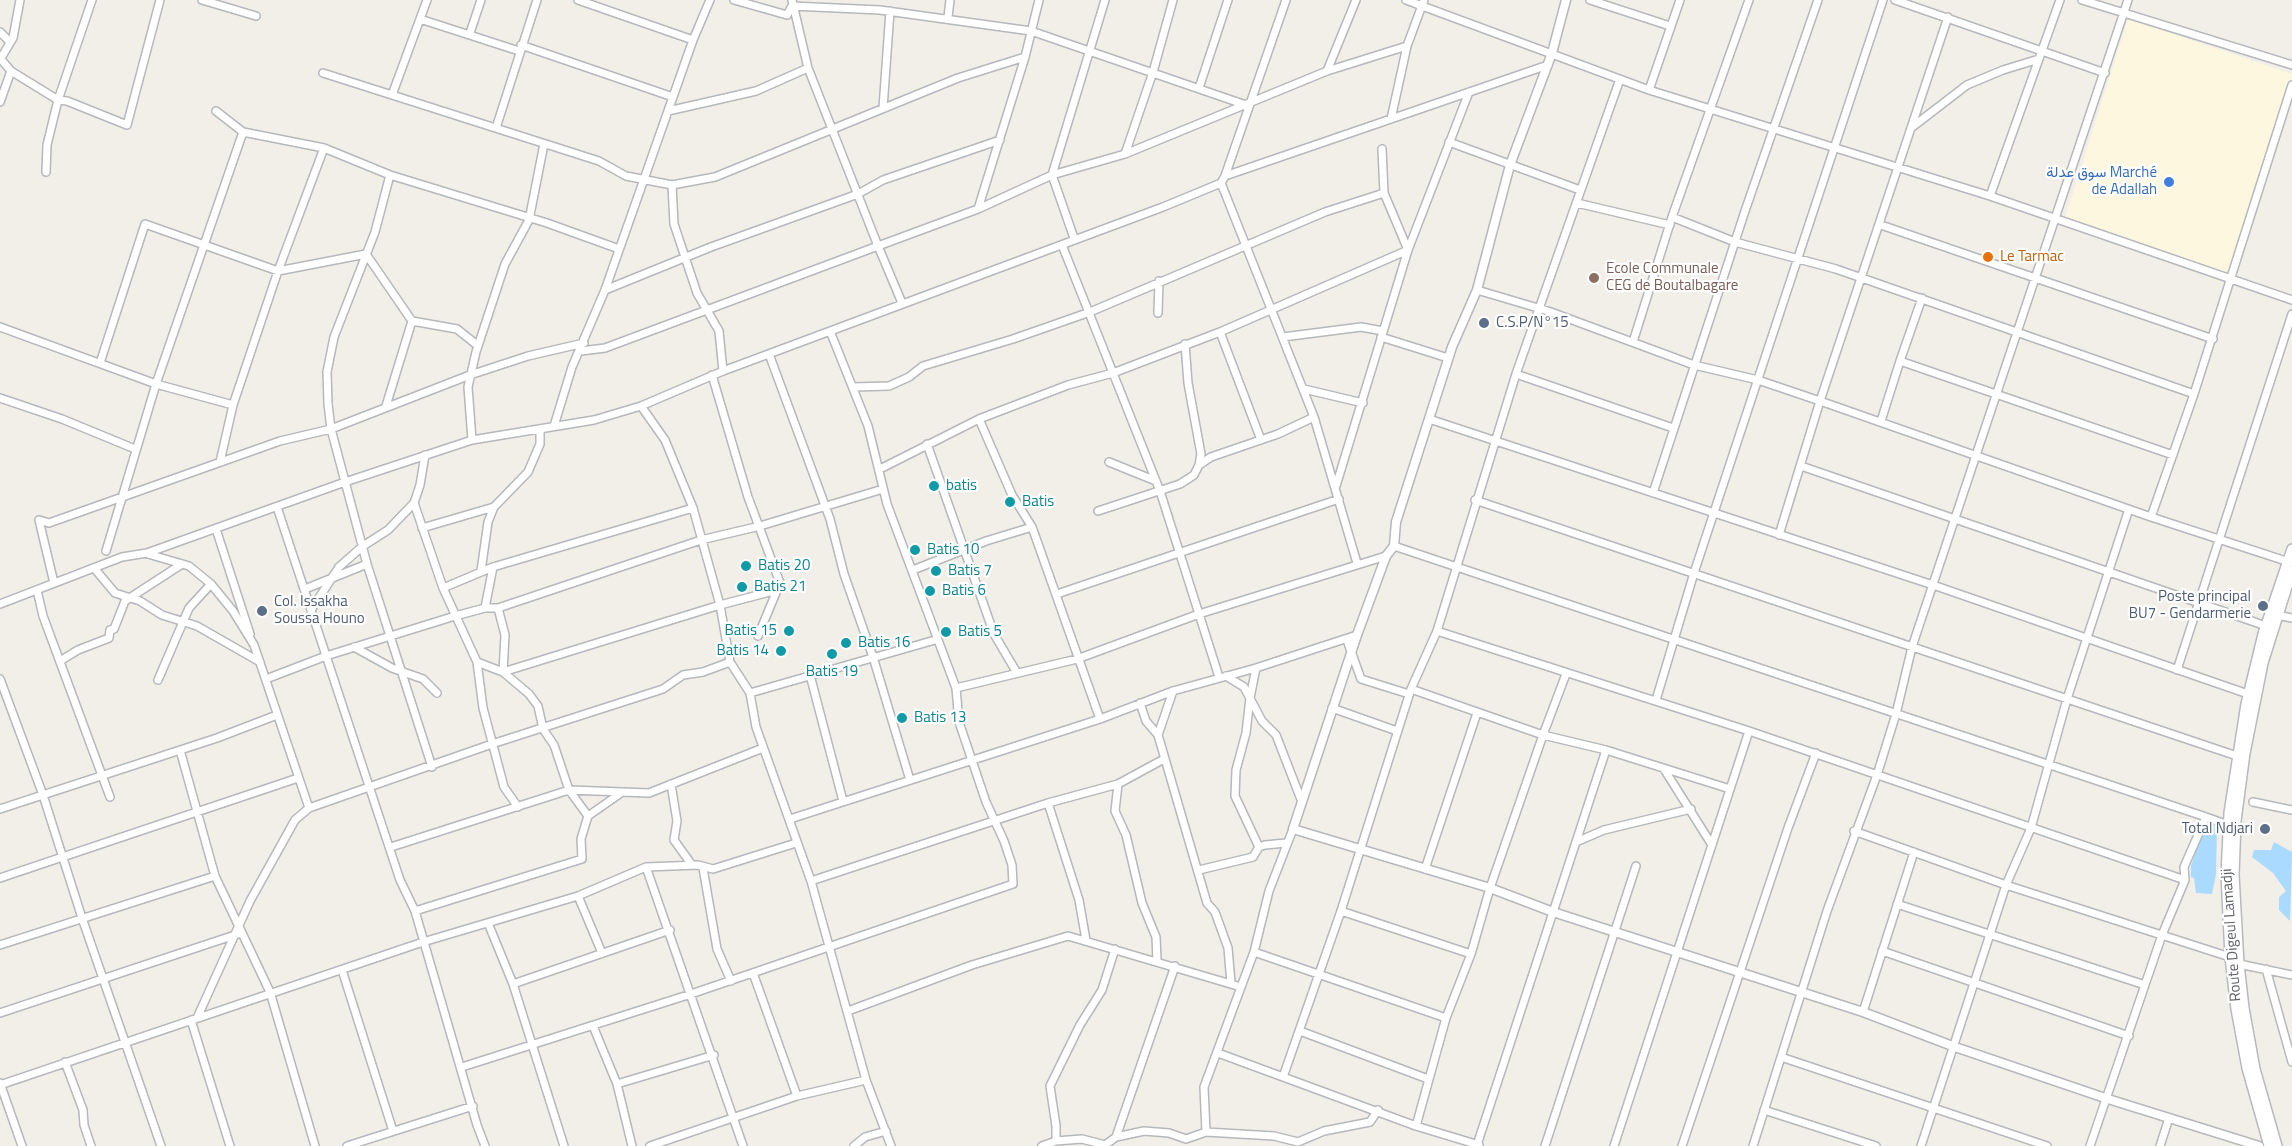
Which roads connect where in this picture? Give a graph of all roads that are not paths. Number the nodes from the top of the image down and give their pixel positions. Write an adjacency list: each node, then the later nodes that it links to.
1 (20, 0): 42 (street)
2 (92, 0): 66 (street)
3 (160, 0): 66 (street)
4 (202, 0): 33 (street)
5 (427, 0): 36 (street)
6 (481, 0): 40 (street)
7 (537, 0): 44 (street)
8 (578, 0): 41 (street)
9 (710, 0): 41 (street)
10 (734, 0): 29 (street)
11 (950, 0): 34 (street)
12 (1039, 0): 38 (street)
13 (1105, 0): 45 (street)
14 (1173, 0): 56 (street)
15 (1228, 0): 61 (street)
16 (1286, 0): 68 (street)
17 (1356, 0): 55 (street)
18 (1406, 0): 30 (street)
19 (1566, 0): 47 (street)
20 (1590, 0): 37 (street)
21 (1680, 0): 37 (street)
22 (1749, 0): 70 (street)
23 (1818, 0): 77 (street)
24 (1883, 0): 83 (street)
25 (1894, 0): 35 (street)
26 (2060, 0): 46 (street)
27 (2082, 0): 32 (street)
28 (2128, 0): 32 (street)
29 (792, 3): 31 (street); 53 (street)
30 (1423, 3): 43 (street); 47 (street)
31 (890, 11): 34 (street); 69 (street)
32 (2124, 13): 52 (street); 57 (street)
33 (256, 16)
34 (948, 17): 38 (street)
35 (1948, 17): 46 (street); 75 (street)
36 (420, 19): 40 (street); 64 (street)
37 (1670, 26): 62 (street)
38 (1031, 31): 45 (street); 48 (street)
39 (0, 32): 42 (street)
40 (470, 33): 44 (street)
41 (693, 40): 65 (street)
42 (10, 42): 49 (street)
43 (1407, 46): 55 (street); 73 (street)
44 (520, 48): 65 (street); 74 (street)
45 (1090, 49): 56 (street); 90 (street)
46 (2042, 50): 50 (street); 57 (street)
47 (1552, 53): 51 (street); 59 (street)
48 (1024, 57): 69 (street); 79 (street)
49 (1, 58): 54 (street)
50 (2039, 59): 75 (street); 97 (street)
51 (1548, 65): 63 (street); 86 (street)
52 (2292, 65)
53 (808, 68): 72 (street); 76 (street)
54 (12, 71): 66 (street); 67 (street)
55 (1328, 71): 68 (street)
56 (1153, 72): 61 (street); 85 (street)
57 (2105, 72): 102 (street)
58 (323, 73): 64 (street)
59 (1620, 79): 62 (street); 94 (street)
60 (2292, 85): 119 (street)
61 (1198, 88): 68 (street)
62 (1649, 90): 70 (street)
63 (1469, 92): 73 (street); 80 (street)
64 (393, 95): 74 (street)
65 (673, 97): 72 (street)
66 (58, 100): 88 (street)
67 (0, 102)
68 (1247, 104): 85 (street); 92 (street)
69 (883, 108): 76 (street)
70 (1711, 110): 77 (street); 100 (street)
71 (216, 111): 78 (street)
72 (668, 111): 91 (street)
73 (1391, 119): 92 (street)
74 (496, 128): 81 (street)
75 (1911, 128): 87 (street)
76 (833, 129): 93 (street); 96 (street)
77 (1773, 129): 83 (street); 106 (street)
78 (243, 132): 82 (street); 109 (street)
79 (1000, 140): 96 (street); 99 (street)
80 (1449, 142): 86 (street); 112 (street)
81 (544, 144): 91 (street); 101 (street)
82 (324, 148): 89 (street); 116 (street)
83 (1834, 148): 87 (street); 114 (street)
84 (1382, 149): 95 (street)
85 (1125, 153): 90 (street)
86 (1510, 165): 94 (street); 122 (street)
87 (1899, 168): 97 (street); 104 (street)
88 (46, 172)
89 (390, 175): 101 (street); 113 (street)
90 (1052, 175): 99 (street); 105 (street)
91 (645, 179): 93 (street); 111 (street)
92 (1223, 180): 105 (street); 110 (street)
93 (672, 185): 115 (street)
94 (1580, 190): 98 (street)
95 (1384, 193): 110 (street); 112 (street)
96 (858, 194): 108 (street); 115 (street)
97 (1990, 196): 102 (street)
98 (1577, 203): 103 (street); 127 (street)
99 (978, 209): 108 (street)
100 (1672, 217): 103 (street); 106 (street)
101 (529, 220): 111 (street); 143 (street)
102 (2055, 221): 118 (street); 119 (street)
103 (1670, 225): 140 (street)
104 (1881, 225): 117 (street); 118 (street)
105 (1074, 238): 107 (street)
106 (1735, 242): 114 (street); 149 (street)
107 (1062, 245): 125 (street); 129 (street)
108 (878, 246): 125 (street); 128 (street)
109 (204, 247): 116 (street); 148 (street); 156 (street)
110 (1245, 247): 120 (street); 126 (street)
111 (619, 249): 121 (street)
112 (1408, 249): 126 (street); 137 (street)
113 (366, 254): 116 (street); 132 (street); 173 (street)
114 (1799, 257): 117 (street); 155 (street)
115 (684, 259): 121 (street); 128 (street)
116 (278, 271): 164 (street)
117 (1861, 278): 123 (street); 162 (street)
118 (2035, 278): 135 (street); 139 (street)
119 (2229, 279): 124 (street); 139 (street)
120 (1159, 281): 129 (street); 130 (street)
121 (605, 290): 141 (street)
122 (1477, 290): 127 (street); 146 (street)
123 (1922, 298): 135 (street); 147 (street)
124 (2292, 300)
125 (902, 303): 134 (street)
126 (1271, 308): 136 (street); 138 (street)
127 (1539, 309): 140 (street); 152 (street)
128 (705, 310): 144 (street); 150 (street)
129 (1090, 312): 151 (street); 157 (street)
130 (1158, 313)
131 (2292, 314): 212 (street)
132 (412, 321): 143 (street); 165 (street)
133 (0, 327): 148 (street)
134 (830, 331): 145 (street); 157 (street)
135 (2018, 331): 159 (street); 160 (street)
136 (1220, 332): 142 (street); 176 (street)
137 (1382, 334): 138 (street); 146 (street); 163 (street)
138 (1283, 337): 158 (street)
139 (2212, 339): 159 (street)
140 (1633, 342): 149 (street)
141 (584, 343): 144 (street); 153 (street)
142 (1185, 344): 151 (street); 185 (street)
143 (477, 345): 153 (street)
144 (581, 351): 171 (street)
145 (769, 354): 150 (street); 200 (street)
146 (1448, 358): 169 (street)
147 (1900, 361): 160 (street); 170 (street)
148 (100, 363): 156 (street)
149 (1694, 365): 155 (street); 172 (street)
150 (723, 371): 154 (street)
151 (1113, 373): 168 (street); 188 (street)
152 (1516, 374): 172 (street); 177 (street)
153 (470, 375): 165 (street); 175 (street)
154 (712, 375): 166 (street); 207 (street)
155 (1758, 380): 162 (street); 204 (street)
156 (156, 384): 164 (street); 179 (street)
157 (853, 387): 187 (street)
158 (1304, 389): 163 (street); 167 (street)
159 (2194, 394): 182 (street)
160 (1998, 395): 180 (street); 182 (street)
161 (0, 398): 179 (street)
162 (1820, 400): 170 (street); 186 (street)
163 (1363, 403): 190 (street)
164 (233, 405): 183 (street)
165 (386, 406): 173 (street)
166 (641, 406): 171 (street); 201 (street)
167 (1314, 417): 176 (street); 190 (street)
168 (979, 419): 178 (street); 208 (street)
169 (1429, 419): 177 (street); 215 (street)
170 (1881, 421): 180 (street)
171 (554, 426): 174 (street)
172 (1673, 428): 193 (street)
173 (331, 429): 183 (street); 189 (street)
174 (540, 429): 175 (street); 199 (street)
175 (472, 440): 181 (street)
176 (1261, 440): 185 (street)
177 (1494, 441): 193 (street); 196 (street)
178 (927, 444): 187 (street); 216 (street)
179 (135, 449): 194 (street)
180 (1977, 454): 202 (street); 206 (street)
181 (425, 455): 189 (street); 197 (street)
182 (2173, 455): 205 (street)
183 (220, 462): 194 (street)
184 (1109, 462): 188 (street)
185 (1199, 465): 192 (street)
186 (1801, 466): 206 (street); 211 (street)
187 (880, 469): 191 (street)
188 (1156, 481): 192 (street)
189 (345, 482): 198 (street); 214 (street)
190 (1336, 486): 195 (street)
191 (883, 489): 200 (street); 229 (street)
192 (1160, 491): 203 (street); 219 (street)
193 (1653, 493): 204 (street)
194 (121, 498): 218 (street); 235 (street)
195 (1339, 499): 219 (street); 223 (street)
196 (1475, 500): 226 (street); 233 (street)
197 (414, 503): 210 (street); 214 (street)
198 (278, 507): 209 (street); 239 (street)
199 (494, 507): 210 (street); 230 (street)
200 (825, 507): 207 (street); 269 (street)
201 (693, 508): 213 (street); 227 (street)
202 (2129, 509): 205 (street); 232 (street)
203 (1098, 511)
204 (1715, 514): 211 (street); 233 (street)
205 (2151, 517): 212 (street)
206 (1956, 518): 232 (street); 237 (street)
207 (760, 526): 213 (street); 241 (street)
208 (1032, 527): 216 (street); 242 (street)
209 (216, 528): 220 (street); 264 (street)
210 (422, 528): 238 (street)
211 (1779, 535): 237 (street)
212 (2220, 539): 222 (street); 244 (street)
213 (701, 540): 246 (street); 248 (street)
214 (363, 546): 225 (street); 234 (street)
215 (1394, 546): 221 (street); 226 (street)
216 (963, 549): 229 (street); 279 (street)
217 (2292, 549): 222 (main road, Route Digeul Lamadji)
218 (106, 551)
219 (1179, 552): 242 (street); 250 (street)
220 (147, 553): 224 (street); 228 (street)
221 (1386, 556): 223 (street); 257 (street)
222 (2290, 562): 255 (main road, Route Digeul Lamadji)
223 (1357, 563): 250 (street)
224 (182, 564): 236 (street); 243 (street)
225 (367, 564): 234 (street); 258 (street)
226 (1457, 566): 256 (street); 260 (street)
227 (493, 567): 230 (street); 247 (street)
228 (94, 568): 235 (street); 243 (street)
229 (913, 570): 261 (street)
230 (482, 571): 238 (street)
231 (2292, 571): 251 (main road)
232 (2109, 572): 244 (street); 263 (street)
233 (1694, 573): 260 (street); 266 (street)
234 (332, 578): 239 (street); 249 (street)
235 (54, 583): 240 (street)
236 (211, 584): 254 (street); 264 (street)
237 (1933, 585): 263 (street); 266 (street)
238 (443, 588): 252 (street)
239 (305, 589): 249 (street)
240 (37, 590): 245 (street); 271 (street)
241 (777, 590): 246 (street); 259 (street)
242 (1057, 594): 270 (street)
243 (131, 598): 254 (street); 271 (street)
244 (2198, 603): 255 (street); 276 (street)
245 (0, 604)
246 (720, 605): 273 (street); 278 (street)
247 (484, 608): 248 (street); 252 (street)
248 (498, 609): 278 (street)
249 (311, 610): 268 (street)
250 (1199, 614): 270 (street); 282 (street)
251 (2277, 615): 253 (street); 392 (main road)
252 (455, 616): 258 (street); 272 (street)
253 (2292, 618)
254 (182, 621): 274 (street); 285 (street)
255 (2266, 626): 291 (main road, Route Digeul Lamadji)
256 (1437, 631): 280 (street); 288 (street)
257 (1357, 635): 262 (street); 267 (street)
258 (390, 636): 265 (street); 277 (street)
259 (758, 636)
260 (1675, 639): 294 (street); 298 (street)
261 (936, 640): 269 (street); 286 (street)
262 (1347, 640): 267 (street); 275 (street)
263 (2087, 640): 276 (street); 293 (street)
264 (254, 645): 274 (street)
265 (354, 647): 268 (street); 277 (street)
266 (1912, 647): 293 (street); 298 (street)
267 (1351, 653): 288 (street); 296 (street)
268 (326, 656): 284 (street); 323 (street)
269 (873, 657): 281 (street); 320 (street)
270 (1077, 659): 279 (street); 300 (street)
271 (60, 661): 317 (street)
272 (477, 662): 278 (street); 306 (street)
273 (730, 662): 290 (street); 301 (street)
274 (260, 663): 284 (street)
275 (1256, 668): 282 (street); 292 (street)
276 (2176, 670): 291 (street)
277 (401, 671): 289 (street); 315 (street)
278 (503, 672): 301 (street)
279 (1017, 673): 286 (street)
280 (1566, 674): 294 (street); 305 (street)
281 (810, 675): 290 (street); 329 (street)
282 (1222, 677): 287 (street); 292 (street)
283 (0, 679): 327 (street)
284 (266, 679): 299 (street)
285 (158, 680)
286 (956, 688): 312 (street)
287 (1173, 691): 295 (street); 304 (street)
288 (1410, 692): 297 (street); 302 (street)
289 (436, 693)
290 (750, 693): 307 (street)
291 (2248, 694): 311 (main road, Route Digeul Lamadji)
292 (1250, 698): 330 (street); 352 (street)
293 (2067, 699): 311 (street); 314 (street)
294 (1656, 700): 303 (street)
295 (1140, 703): 300 (street); 304 (street)
296 (1332, 708): 302 (street); 330 (street)
297 (1477, 713): 305 (street); 360 (street)
298 (1896, 714): 314 (street); 318 (street)
299 (277, 715): 308 (street); 319 (street)
300 (1100, 719): 312 (street)
301 (543, 729): 306 (street); 325 (street)
302 (1397, 731): 353 (street)
303 (1749, 731): 310 (street); 324 (street)
304 (1158, 735): 313 (street)
305 (1543, 735): 309 (street); 367 (street)
306 (492, 744): 315 (street); 333 (street)
307 (763, 748): 321 (street); 341 (street)
308 (180, 750): 317 (street); 338 (street)
309 (1606, 750): 316 (street); 347 (street)
310 (1816, 753): 318 (street); 397 (street)
311 (2237, 756): 343 (main road, Route Digeul Lamadji)
312 (973, 759): 320 (street); 342 (street)
313 (1164, 759): 322 (street); 361 (street)
314 (2051, 765): 340 (street); 344 (street)
315 (432, 767): 323 (street)
316 (1664, 768): 324 (street); 336 (street)
317 (102, 775): 327 (street); 328 (street)
318 (1877, 775): 344 (street); 346 (street)
319 (298, 778): 334 (street); 338 (street)
320 (910, 780): 329 (street)
321 (672, 784): 326 (street); 356 (street)
322 (1118, 784): 332 (street); 391 (street)
323 (370, 788): 334 (street); 351 (street)
324 (1730, 789): 350 (street)
325 (569, 790): 326 (street); 333 (street); 339 (street)
326 (621, 793): 339 (street)
327 (43, 795): 335 (street); 355 (street)
328 (110, 796)
329 (843, 801): 341 (street)
330 (1302, 802): 345 (street)
331 (2253, 802): 337 (street)
332 (1048, 803): 342 (street); 380 (street)
333 (518, 807): 351 (street)
334 (309, 808): 376 (street)
335 (0, 809)
336 (1691, 809): 347 (street); 350 (street)
337 (2292, 810)
338 (197, 811): 355 (street); 362 (street)
339 (588, 816): 370 (street)
340 (2206, 817): 343 (street); 364 (street)
341 (790, 819): 348 (street)
342 (995, 821): 365 (street); 383 (street)
343 (2228, 825): 390 (main road, Route Digeul Lamadji)
344 (2031, 828): 364 (street); 366 (street)
345 (1293, 829): 349 (street); 353 (street)
346 (1854, 831): 354 (street); 408 (street)
347 (1576, 842): 372 (street)
348 (796, 843): 359 (street); 365 (street)
349 (1286, 843): 352 (street); 386 (street)
350 (1712, 845): 387 (street)
351 (391, 847): 370 (street)
352 (1259, 847): 361 (street)
353 (1360, 848): 360 (street); 371 (street)
354 (1914, 852): 366 (street); 369 (street)
355 (64, 856): 363 (street); 373 (street)
356 (692, 865): 358 (street); 359 (street)
357 (1636, 866): 377 (street)
358 (646, 867): 368 (street); 375 (street)
359 (703, 868): 401 (street)
360 (1425, 869): 367 (street)
361 (1199, 870): 402 (street)
362 (214, 876): 373 (street); 376 (street)
363 (0, 878)
364 (2185, 880): 379 (street)
365 (810, 881): 383 (street)
366 (2006, 885): 378 (street); 379 (street)
367 (1490, 888): 372 (street); 389 (street)
368 (578, 896): 374 (street); 388 (street)
369 (1897, 904): 378 (street); 385 (street)
370 (415, 910): 381 (street)
371 (1341, 911): 389 (street); 399 (street)
372 (1553, 912): 377 (street); 448 (street)
373 (82, 918): 382 (street); 400 (street)
374 (488, 923): 381 (street); 403 (street)
375 (670, 930): 388 (street); 409 (street)
376 (240, 931): 400 (street); 407 (street); 414 (street)
377 (1615, 932): 387 (street); 462 (street)
378 (1990, 935): 404 (street); 405 (street)
379 (2162, 935): 390 (street); 405 (street)
380 (1086, 940): 384 (street); 410 (street)
381 (423, 942): 395 (street); 426 (street)
382 (0, 945)
383 (831, 946): 396 (street); 410 (street)
384 (1115, 949): 391 (street); 445 (street)
385 (1882, 951): 404 (street); 411 (street)
386 (1254, 952): 399 (street); 406 (street)
387 (1678, 952): 397 (street); 463 (street)
388 (602, 953): 403 (street)
389 (1471, 954): 413 (street)
390 (2230, 957): 472 (main road, Route Digeul Lamadji)
391 (1157, 960): 393 (street)
392 (2239, 964): 394 (street); 473 (main road)
393 (1175, 966): 402 (street); 444 (street)
394 (2266, 969): 398 (street); 425 (street)
395 (342, 970): 407 (street); 441 (street)
396 (753, 973): 401 (street); 432 (street)
397 (1739, 973): 408 (street); 464 (street)
398 (2292, 975)
399 (1319, 976): 413 (street); 416 (street)
400 (104, 980): 412 (street); 418 (street)
401 (731, 981): 409 (street)
402 (1231, 983): 406 (street)
403 (513, 984): 419 (street)
404 (1974, 984): 417 (street); 420 (street)
405 (2145, 985): 417 (street)
406 (1241, 987): 421 (street)
407 (270, 992): 414 (street); 452 (street)
408 (1800, 992): 411 (street); 423 (street)
409 (691, 994): 415 (street); 422 (street)
410 (848, 1011): 429 (street)
411 (1863, 1012): 420 (street)
412 (0, 1013)
413 (1446, 1018): 428 (street)
414 (194, 1019): 418 (street); 451 (street)
415 (593, 1026): 419 (street); 431 (street)
416 (1300, 1031): 427 (street); 428 (street)
417 (2128, 1036): 433 (street)
418 (126, 1044): 424 (street); 450 (street)
419 (532, 1044): 426 (street); 455 (street)
420 (1954, 1047): 433 (street); 437 (street)
421 (1218, 1053): 427 (street); 443 (street)
422 (714, 1055): 431 (street); 438 (street)
423 (1781, 1057): 436 (street); 437 (street)
424 (65, 1062): 430 (street); 449 (street)
425 (2292, 1062)
426 (462, 1067): 434 (street)
427 (1283, 1077): 435 (street)
428 (1428, 1079): 440 (street)
429 (866, 1080): 432 (street); 442 (street)
430 (0, 1084): 447 (street)
431 (616, 1084): 456 (street)
432 (796, 1096): 438 (street)
433 (2108, 1099): 439 (street); 469 (street)
434 (473, 1106): 441 (street); 454 (street)
435 (1378, 1110): 440 (street); 443 (street)
436 (1764, 1110): 465 (street); 466 (street)
437 (1934, 1110): 467 (street); 468 (street)
438 (733, 1117): 457 (street); 458 (street)
439 (2169, 1118): 446 (street); 470 (street)
440 (1416, 1126): 448 (street)
441 (393, 1131): 453 (street)
442 (886, 1131): 459 (street); 460 (street)
443 (1206, 1132): 444 (street)
444 (1116, 1137): 445 (street)
445 (1056, 1141): 461 (street)
446 (2234, 1143): 471 (street)
447 (19, 1145)
448 (1479, 1145)
449 (92, 1146)
450 (160, 1146)
451 (230, 1146)
452 (315, 1146)
453 (347, 1146)
454 (485, 1146)
455 (564, 1146)
456 (632, 1146)
457 (650, 1146)
458 (743, 1146)
459 (854, 1146)
460 (891, 1146)
461 (1042, 1146)
462 (1545, 1146)
463 (1614, 1146)
464 (1682, 1146)
465 (1753, 1146)
466 (1876, 1146)
467 (1921, 1146)
468 (2047, 1146)
469 (2090, 1146)
470 (2160, 1146)
471 (2259, 1146)
472 (2269, 1146)
473 (2277, 1146)

